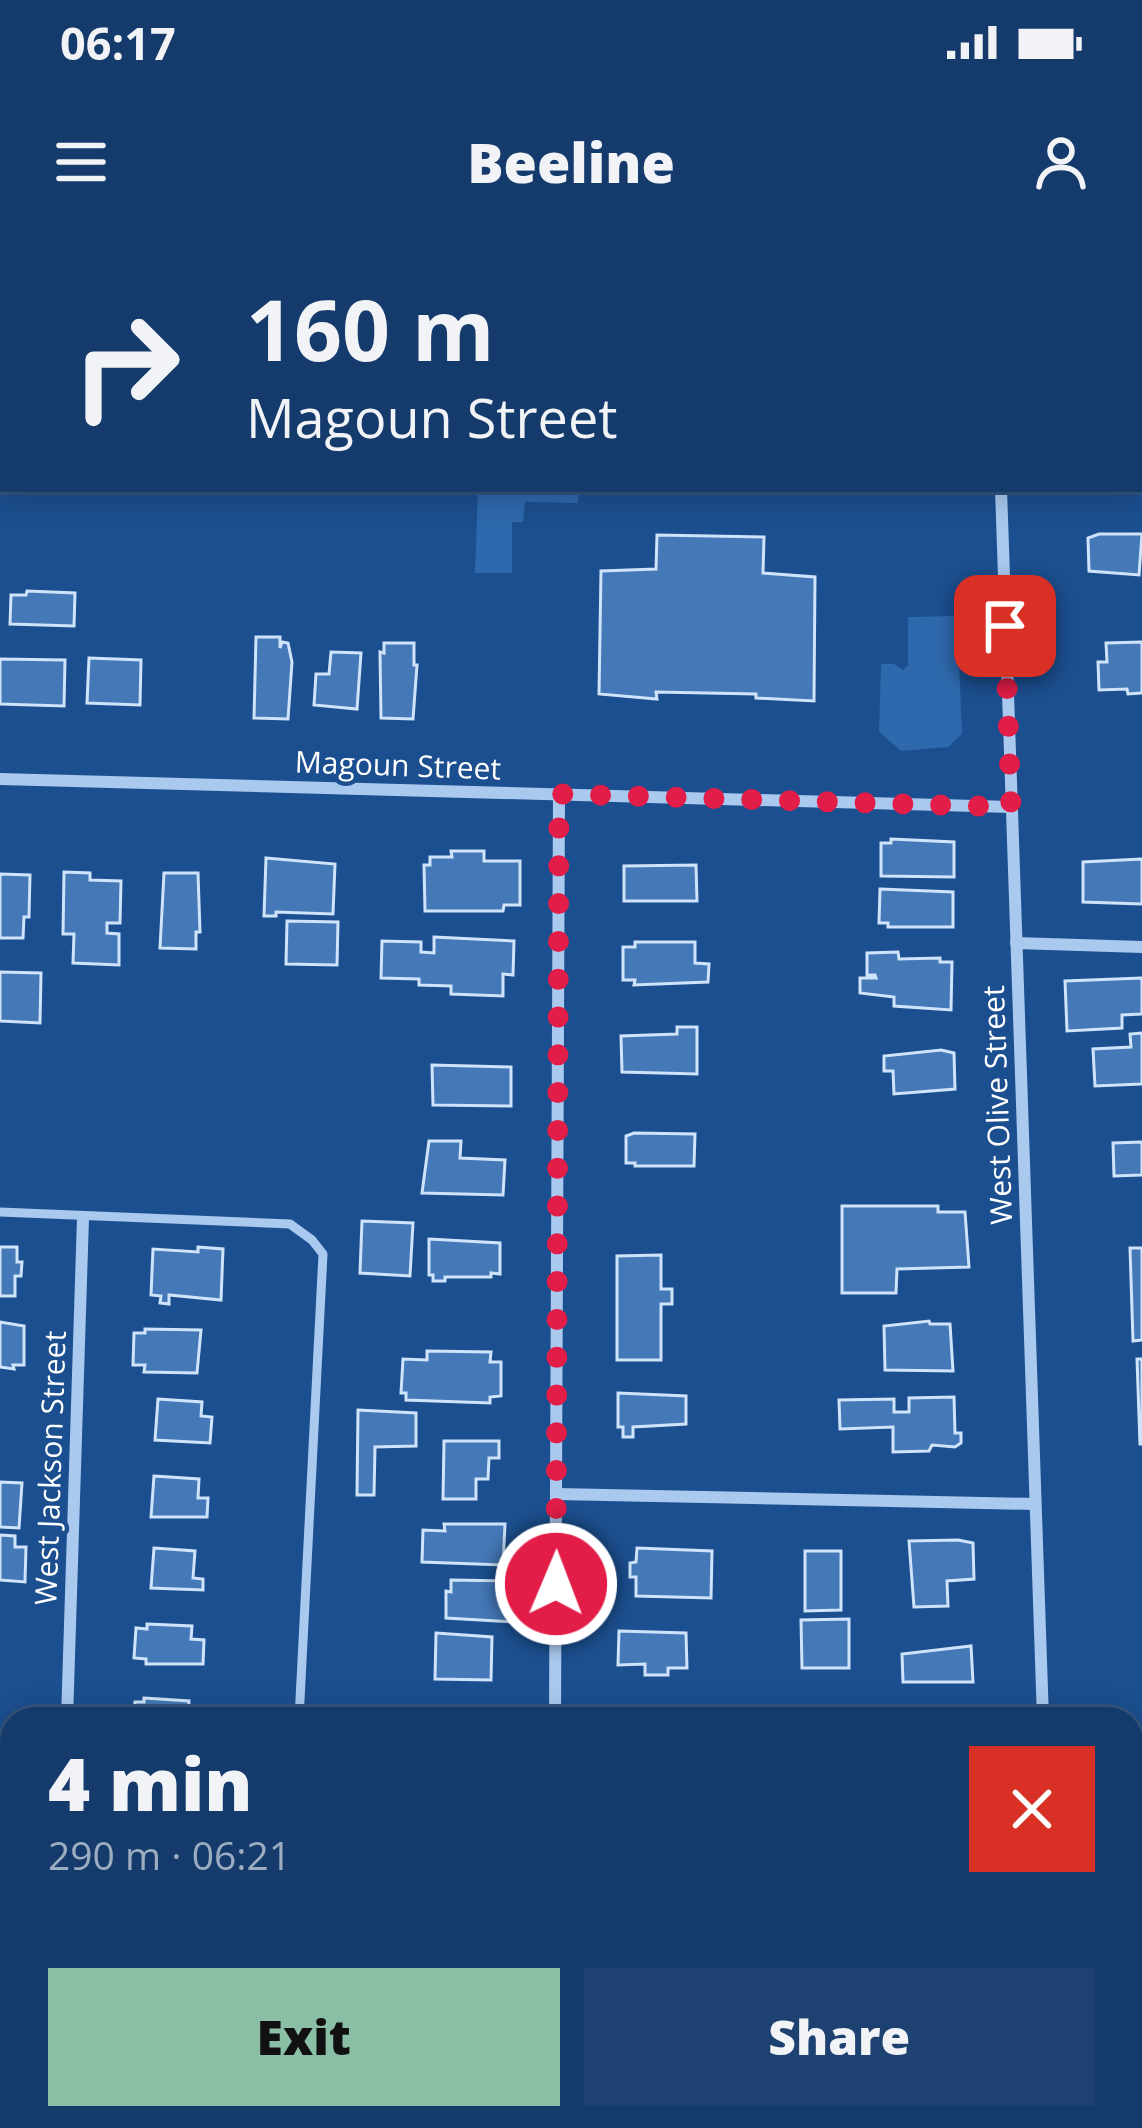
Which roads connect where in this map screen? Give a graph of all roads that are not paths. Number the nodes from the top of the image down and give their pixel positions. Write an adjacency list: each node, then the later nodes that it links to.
1 (1001, 492): 4 (street, West Olive Street)
2 (0, 778): 3 (street, Magoun Street)
3 (559, 794): 4 (street, Magoun Street); 9 (street)
4 (1011, 807): 5 (street, West Olive Street)
5 (1016, 943): 6 (street); 10 (street, West Olive Street)
6 (1142, 947)
7 (0, 1213): 8 (lane)
8 (83, 1218): 11 (street, West Jackson Street); 12 (lane)
9 (557, 1494): 10 (street); 13 (street)
10 (1034, 1504): 14 (street, West Olive Street)
11 (67, 1707)
12 (299, 1707)
13 (555, 1707)
14 (1042, 1707)

